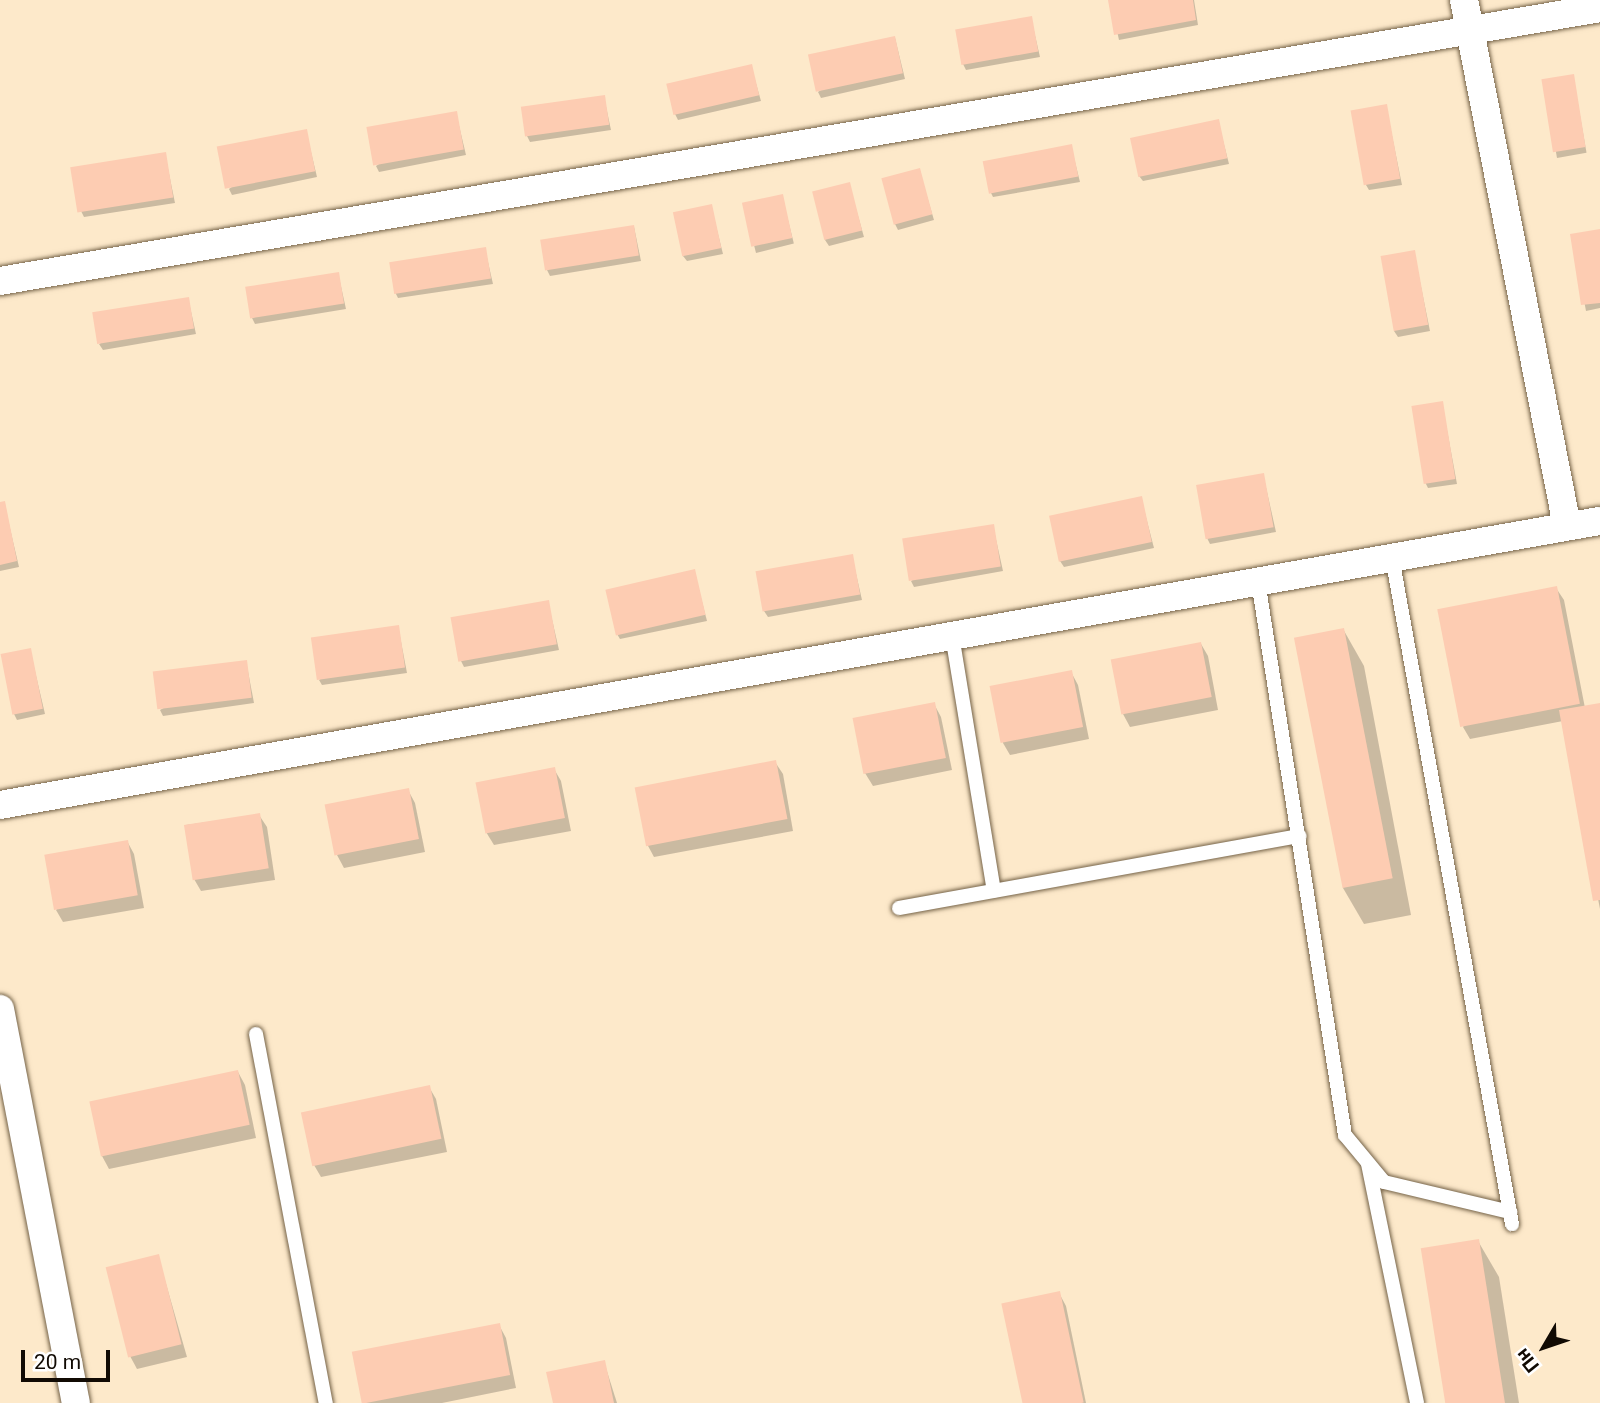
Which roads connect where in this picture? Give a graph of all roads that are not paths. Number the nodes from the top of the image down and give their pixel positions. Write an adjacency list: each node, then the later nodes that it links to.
1 (1464, 0): 3 (street)
2 (1600, 8): 3 (street)
3 (1470, 31): 4 (street); 6 (street)
4 (0, 281)
5 (1600, 521): 6 (street)
6 (1567, 526): 7 (street)
7 (1392, 557): 8 (street); 16 (lane)
8 (1258, 581): 9 (street); 11 (lane)
9 (952, 635): 10 (street); 12 (lane)
10 (0, 805)
11 (1300, 836): 12 (lane); 16 (lane)
12 (993, 891): 13 (lane)
13 (899, 908)
14 (0, 1009): 17 (street)
15 (256, 1034): 18 (lane)
16 (1368, 1163): 19 (lane)
17 (76, 1403)
18 (326, 1403)
19 (1417, 1403)

